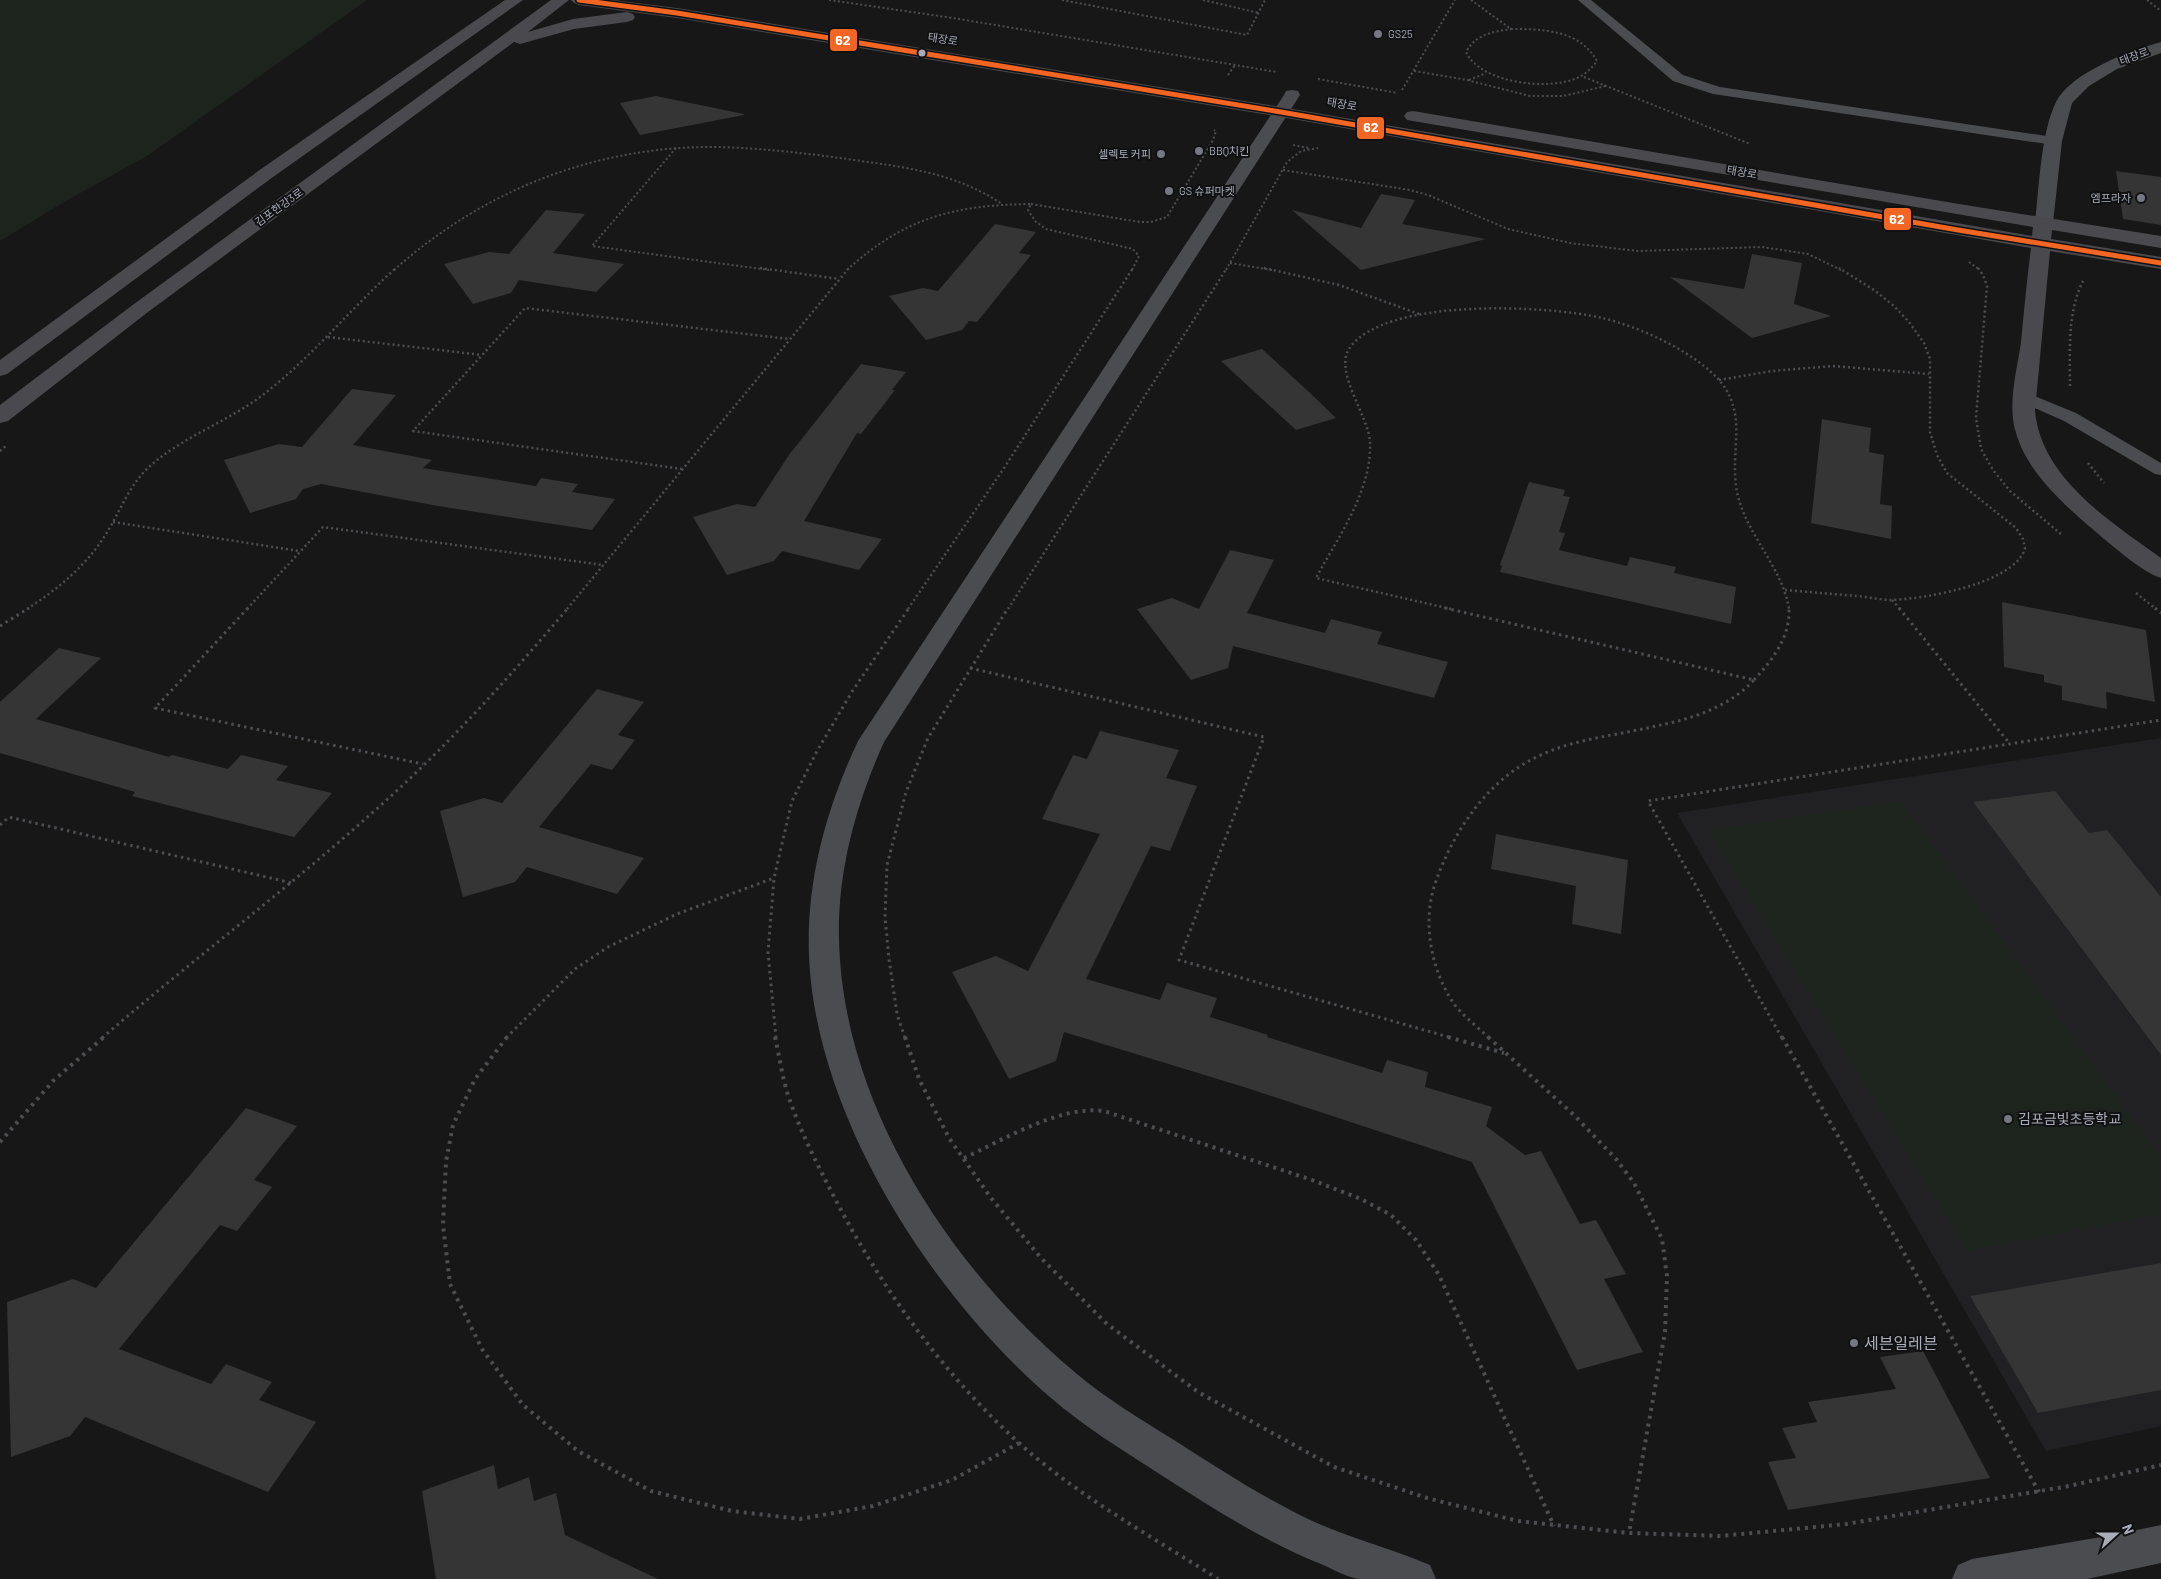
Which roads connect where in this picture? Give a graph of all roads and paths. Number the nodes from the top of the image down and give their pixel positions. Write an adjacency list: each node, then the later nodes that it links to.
1 (515, 0): 46 (street)
2 (561, 0): 18 (street, 김포한강3로)
3 (579, 0): 15 (street)
4 (700, 0): 13 (street)
5 (829, 0): 25 (path)
6 (1062, 0): 16 (path)
7 (1203, 0): 16 (path)
8 (1265, 0): 16 (path)
9 (1456, 0): 20 (path)
10 (1471, 0): 17 (path)
11 (1584, 0): 28 (lane)
12 (2147, 0): 14 (path)
13 (749, 8)
14 (2161, 11)
15 (677, 13): 18 (street); 25 (street)
16 (1259, 13)
17 (1511, 29): 21 (path); 22 (path)
18 (497, 47): 50 (street, 김포한강3로)
19 (2161, 47): 28 (street, 태장로)
20 (1414, 71): 23 (path); 25 (path)
21 (1487, 72): 22 (path); 23 (path)
22 (1584, 76): 24 (path)
23 (1469, 80): 24 (path)
24 (1607, 86): 29 (path)
25 (1293, 92): 35 (street); 86 (street)
26 (1400, 114): 35 (street, 태장로)
27 (1210, 126): 34 (path)
28 (2053, 142): 35 (street, 태장로)
29 (1750, 144)
30 (676, 148): 33 (path); 41 (path); 43 (path)
31 (1322, 148): 32 (path)
32 (1283, 170): 38 (path); 47 (path)
33 (1003, 204): 34 (path); 41 (path)
34 (1031, 204): 73 (path)
35 (2042, 233): 36 (street, 태장로); 39 (street, 태장로); 49 (street)
36 (2161, 242)
37 (1962, 258): 58 (path)
38 (1230, 263): 42 (path); 67 (path)
39 (2161, 263)
40 (2091, 275): 51 (path)
41 (840, 279): 44 (path)
42 (1419, 314): 48 (path); 68 (path)
43 (327, 336): 45 (path); 57 (path)
44 (790, 339): 45 (path); 54 (path)
45 (482, 355): 54 (path)
46 (0, 370)
47 (1929, 374): 48 (path); 64 (path)
48 (1719, 380): 63 (path)
49 (2025, 397): 51 (lane); 61 (street)
50 (0, 416)
51 (2070, 417): 55 (lane); 56 (path)
52 (12, 442): 53 (path)
53 (0, 451)
54 (682, 469): 60 (path)
55 (2161, 470)
56 (2109, 488)
57 (113, 522): 59 (path); 66 (path)
58 (2067, 539)
59 (300, 551): 60 (path); 71 (path)
60 (604, 565): 71 (path)
61 (2161, 570)
62 (2130, 588): 65 (path)
63 (1785, 590): 64 (path); 68 (path)
64 (1892, 600): 70 (path)
65 (2161, 613)
66 (0, 626)
67 (970, 668): 75 (path); 77 (path)
68 (1754, 680): 75 (path)
69 (2161, 720): 70 (path)
70 (2011, 744): 80 (path)
71 (423, 764): 74 (path)
72 (0, 825): 74 (path)
73 (774, 878): 78 (path); 78 (path)
74 (292, 883): 76 (path)
75 (1504, 1054): 82 (path)
76 (0, 1142)
77 (964, 1158): 81 (path); 81 (path)
78 (1019, 1443): 84 (path)
79 (2161, 1465): 80 (path)
80 (2039, 1492): 82 (path)
81 (1554, 1526): 82 (path)
82 (1629, 1533)
83 (2161, 1544): 87 (street)
84 (1208, 1576): 85 (path)
85 (1218, 1579)
86 (1416, 1579)
87 (1972, 1579)

